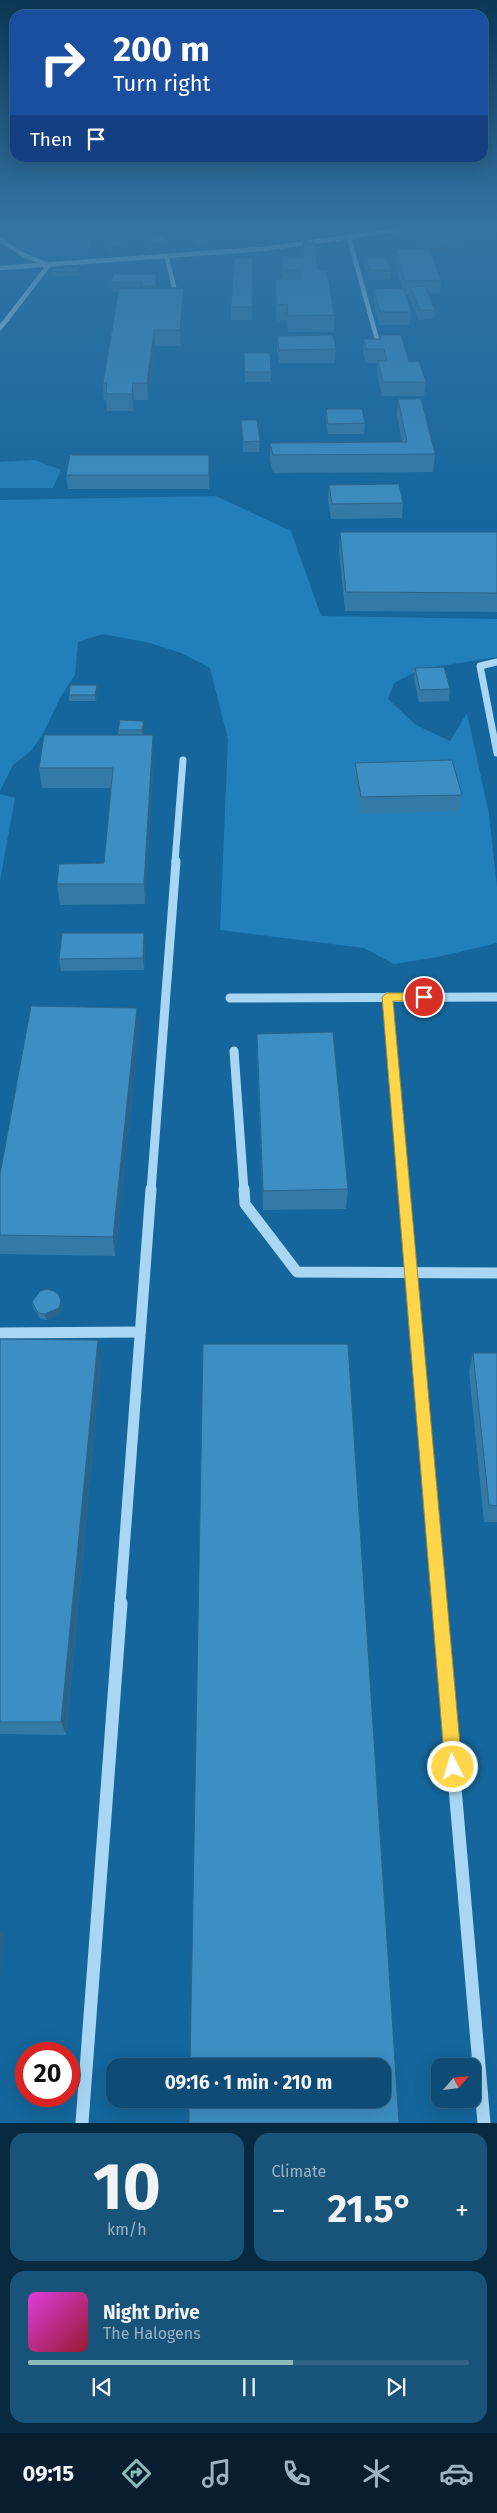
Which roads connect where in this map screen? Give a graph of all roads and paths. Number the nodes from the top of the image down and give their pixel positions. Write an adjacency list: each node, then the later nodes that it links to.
1 (374, 326): 2 (street)
2 (377, 338)
3 (497, 662): 4 (street)
4 (497, 752)
5 (183, 760): 12 (street)
6 (387, 997): 7 (street); 8 (street); 10 (street)
7 (497, 997)
8 (230, 998)
9 (234, 1051): 10 (street)
10 (411, 1272): 11 (street); 15 (street)
11 (497, 1273)
12 (140, 1332): 13 (street); 14 (street)
13 (0, 1333)
14 (82, 2123)
15 (484, 2123)

